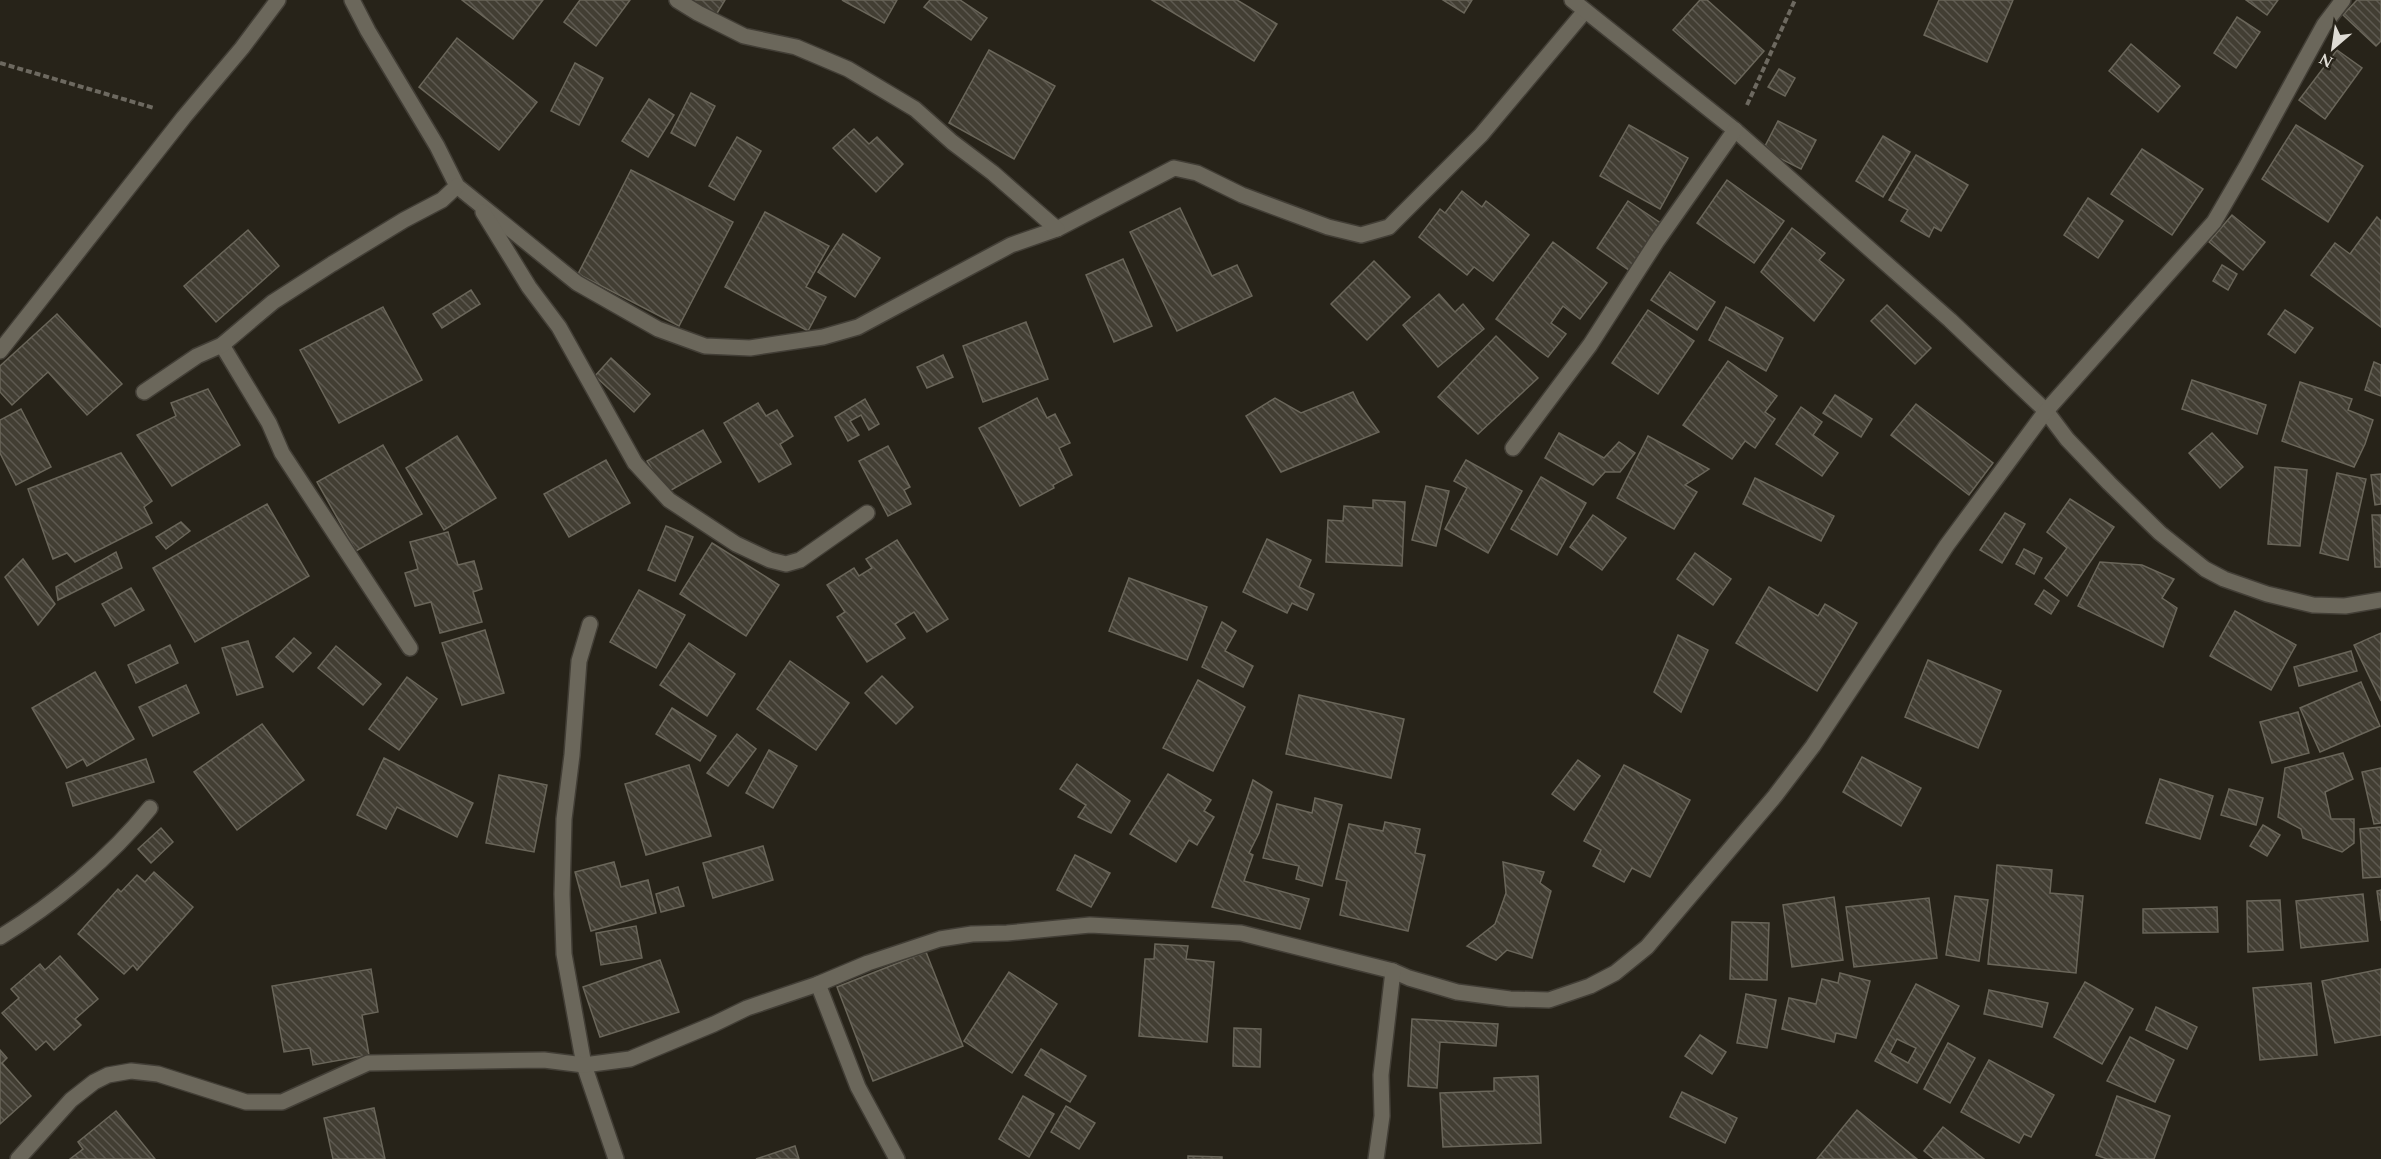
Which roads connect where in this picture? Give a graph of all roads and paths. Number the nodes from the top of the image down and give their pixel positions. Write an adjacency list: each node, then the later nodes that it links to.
1 (278, 0): 9 (street)
2 (352, 0): 11 (street)
3 (677, 0): 13 (street)
4 (1572, 0): 7 (street)
5 (1795, 0): 10 (path)
6 (2343, 0): 17 (street)
7 (1585, 11): 10 (street); 13 (street)
8 (0, 63): 9 (path)
9 (184, 117): 15 (street)
10 (1735, 130): 17 (street); 18 (street)
11 (457, 186): 12 (street); 14 (street)
12 (478, 204): 13 (street); 19 (street)
13 (1057, 229)
14 (222, 345): 16 (street); 22 (street)
15 (0, 351)
16 (144, 392)
17 (2046, 411): 20 (street); 25 (street)
18 (1513, 448)
19 (867, 513)
20 (2381, 600)
21 (590, 624): 27 (street)
22 (410, 648)
23 (150, 808): 24 (street)
24 (0, 937)
25 (1393, 971): 26 (street); 31 (street)
26 (818, 984): 27 (street); 30 (street)
27 (584, 1065): 28 (street); 29 (street)
28 (18, 1159)
29 (616, 1159)
30 (897, 1159)
31 (1376, 1159)

